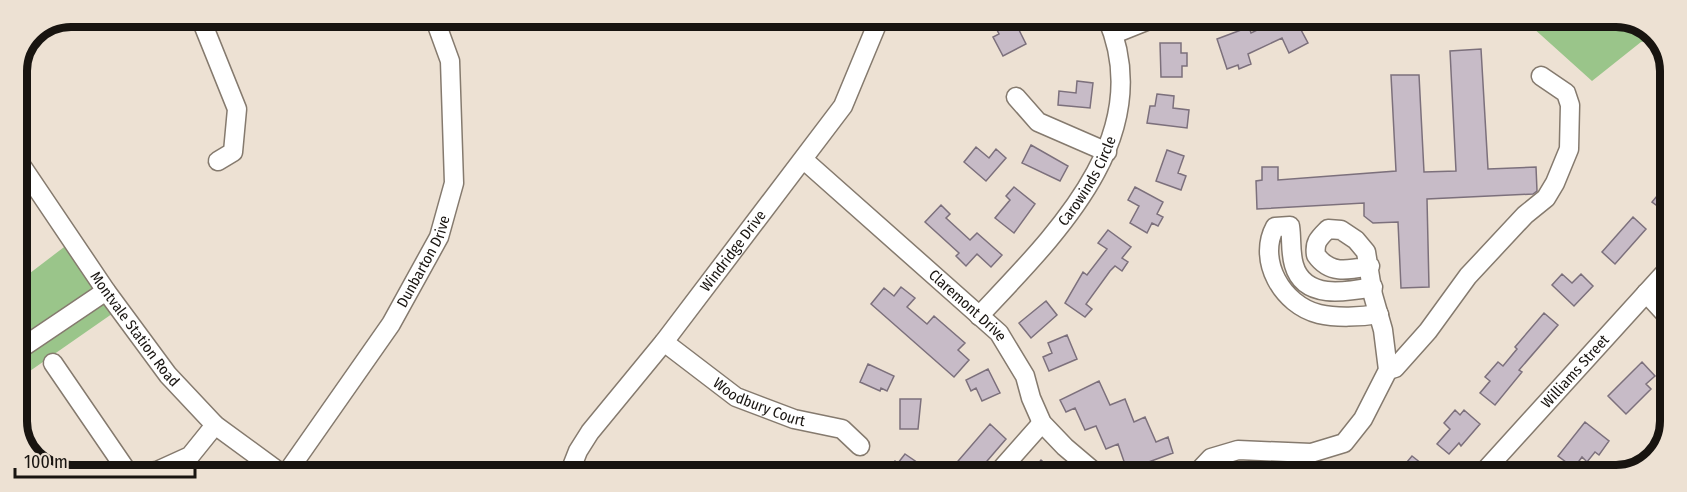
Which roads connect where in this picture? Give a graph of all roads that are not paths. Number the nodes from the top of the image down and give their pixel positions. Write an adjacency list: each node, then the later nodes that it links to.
1 (204, 27): 9 (street)
2 (438, 27): 29 (street, Dunbarton Drive)
3 (876, 27): 8 (street, Windridge Drive)
4 (1111, 27): 7 (street, Carowinds Circle)
5 (1541, 76): 22 (street)
6 (1016, 97): 7 (street)
7 (1107, 152): 18 (street, Carowinds Circle)
8 (804, 160): 18 (street, Claremont Drive); 19 (street, Windridge Drive)
9 (218, 161)
10 (27, 174): 14 (street, Montvale Station Road)
11 (1370, 266): 13 (street)
12 (1660, 278): 15 (street, Williams Street)
13 (1372, 287): 17 (street); 17 (street)
14 (105, 291): 20 (street); 24 (street, Montvale Station Road)
15 (1646, 293): 16 (street); 34 (street, Williams Street)
16 (1660, 308)
17 (1379, 314): 22 (street)
18 (980, 316): 23 (street, Claremont Drive)
19 (664, 342): 25 (street, Woodbury Court); 30 (street, Windridge Drive)
20 (27, 344)
21 (53, 363): 26 (street)
22 (1388, 370): 33 (street)
23 (1042, 423): 31 (street); 32 (street, Claremont Drive)
24 (215, 425): 27 (street); 28 (street, Montvale Station Road)
25 (860, 446)
26 (123, 465)
27 (170, 465)
28 (271, 465)
29 (290, 465)
30 (573, 465)
31 (1005, 465)
32 (1086, 465)
33 (1204, 465)
34 (1490, 465)

